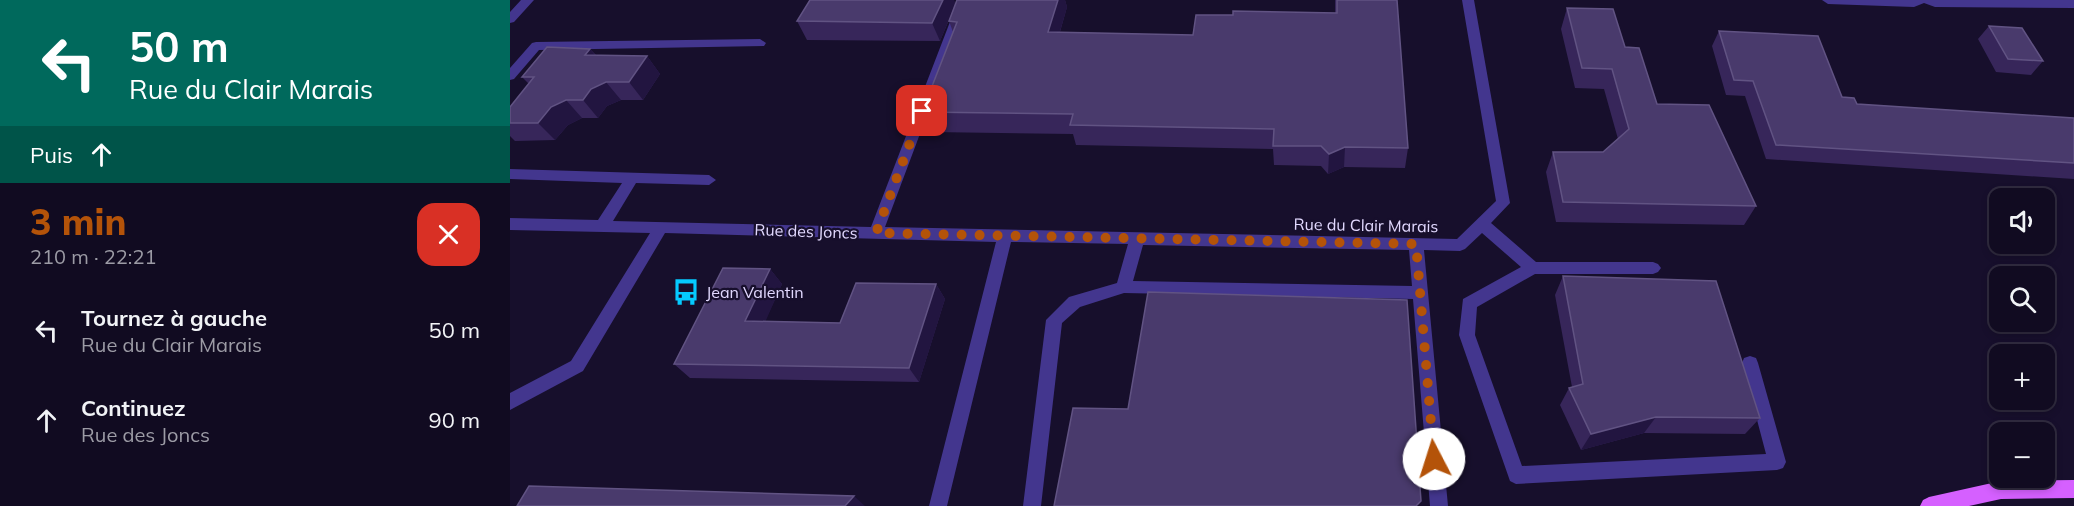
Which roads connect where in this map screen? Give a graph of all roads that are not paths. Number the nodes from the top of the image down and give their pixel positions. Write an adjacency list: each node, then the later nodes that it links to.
1 (528, 0): 8 (street)
2 (1468, 0): 15 (street, Rue du Clair Marais)
3 (1828, 0): 4 (street)
4 (1920, 0)
5 (1931, 1): 6 (street)
6 (2074, 4)
7 (961, 8): 18 (street)
8 (510, 19)
9 (760, 44): 10 (street)
10 (510, 76)
11 (510, 174): 12 (street)
12 (632, 178): 13 (street); 16 (street)
13 (709, 180)
14 (510, 224): 16 (street, Rue des Joncs)
15 (1482, 224): 21 (street, Rue du Clair Marais); 22 (street)
16 (603, 225): 17 (street, Rue des Joncs)
17 (661, 227): 18 (street, Rue des Joncs); 27 (street)
18 (876, 233): 19 (street, Rue des Joncs)
19 (1005, 236): 20 (street, Rue du Clair Marais); 29 (street)
20 (1137, 238): 21 (street, Rue du Clair Marais); 24 (street)
21 (1416, 244): 25 (street)
22 (1533, 268): 23 (street); 26 (street)
23 (1653, 268)
24 (1124, 287): 25 (street); 30 (street)
25 (1419, 293): 31 (street)
26 (1750, 363)
27 (510, 402)
28 (2074, 489): 32 (main road)
29 (938, 506)
30 (1032, 506)
31 (1439, 506)
32 (1929, 506)

